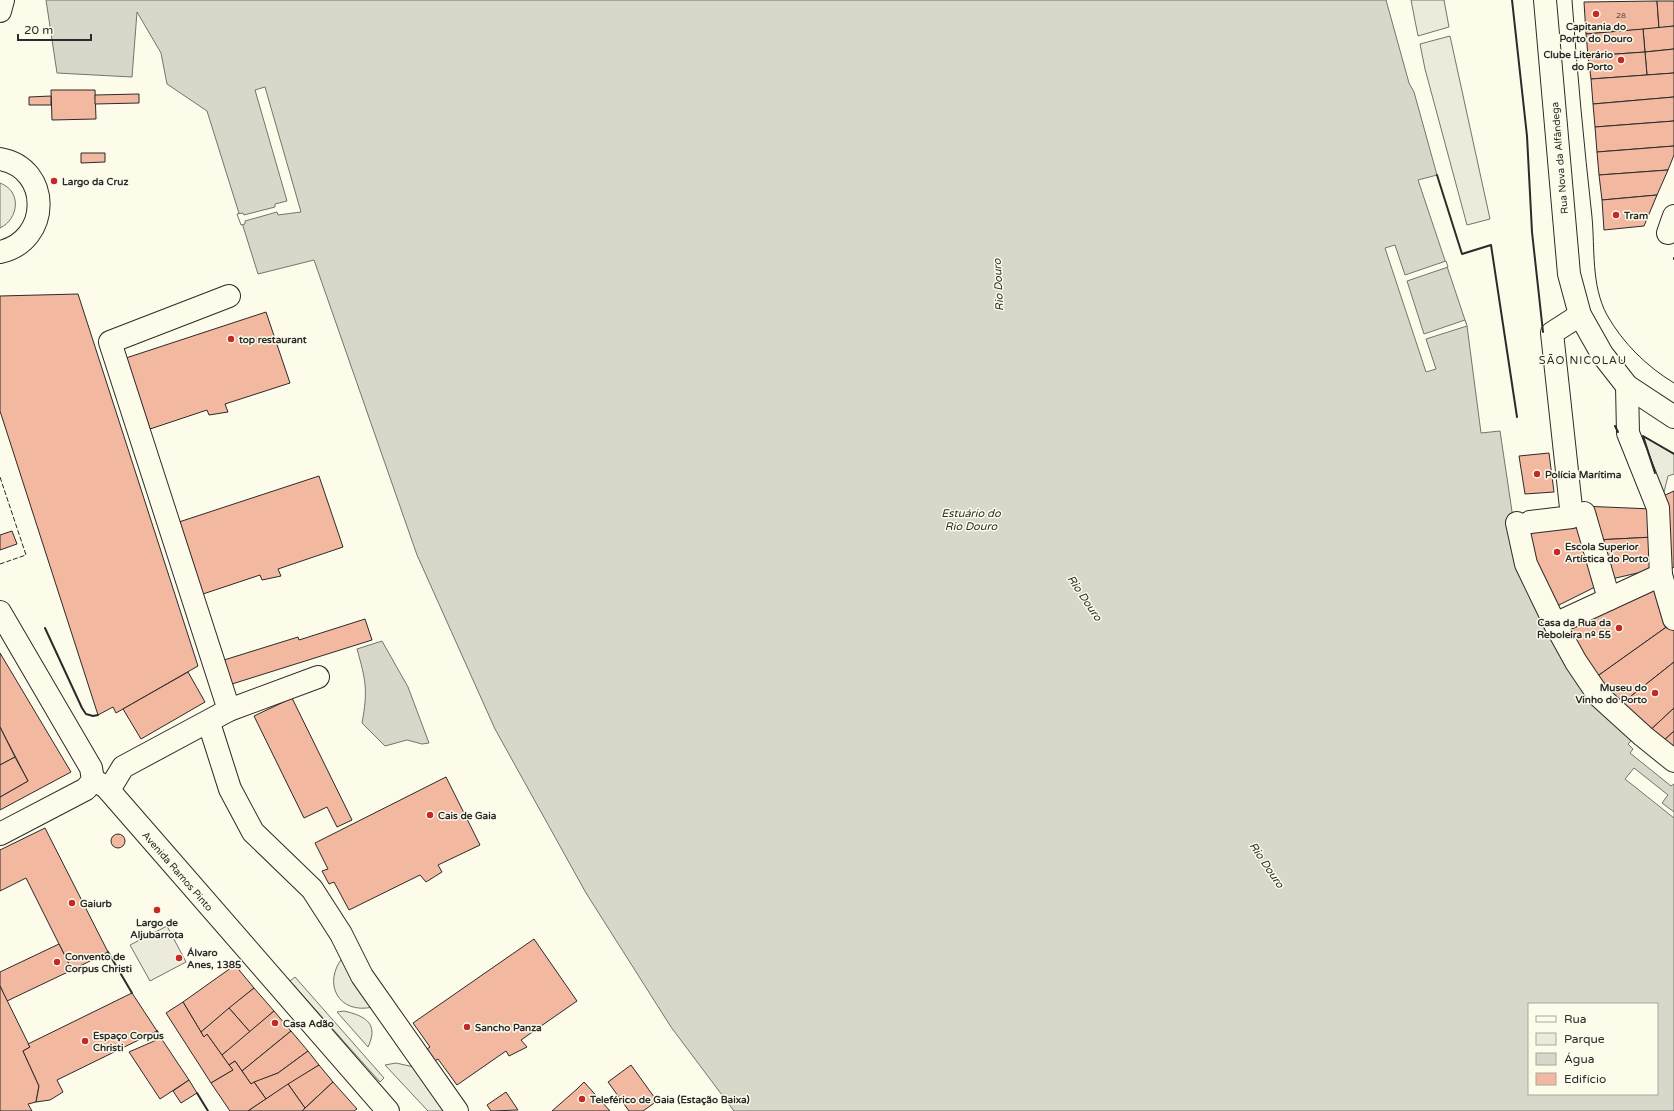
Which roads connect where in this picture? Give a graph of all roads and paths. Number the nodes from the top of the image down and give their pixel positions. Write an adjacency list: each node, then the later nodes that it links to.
1 (3, 0): 3 (street)
2 (1545, 0): 7 (street, Rua Nova da Alfândega)
3 (0, 11)
4 (3, 154): 5 (street)
5 (0, 252)
6 (229, 296): 17 (street)
7 (1580, 315): 8 (street, Rua Nova da Alfândega); 15 (street)
8 (1627, 386): 9 (street, Rua Nova da Alfândega); 11 (street)
9 (1674, 417)
10 (1584, 513): 12 (street)
11 (1661, 575): 12 (street); 14 (street)
12 (1609, 599): 15 (street)
13 (0, 612): 20 (street, Avenida Ramos Pinto)
14 (1674, 619)
15 (1555, 624): 19 (street)
16 (318, 677): 17 (street)
17 (229, 710): 18 (street)
18 (209, 722): 20 (street); 23 (street)
19 (1674, 761)
20 (101, 785): 21 (street); 22 (street, Avenida Ramos Pinto)
21 (0, 834)
22 (381, 1109)
23 (456, 1111)

